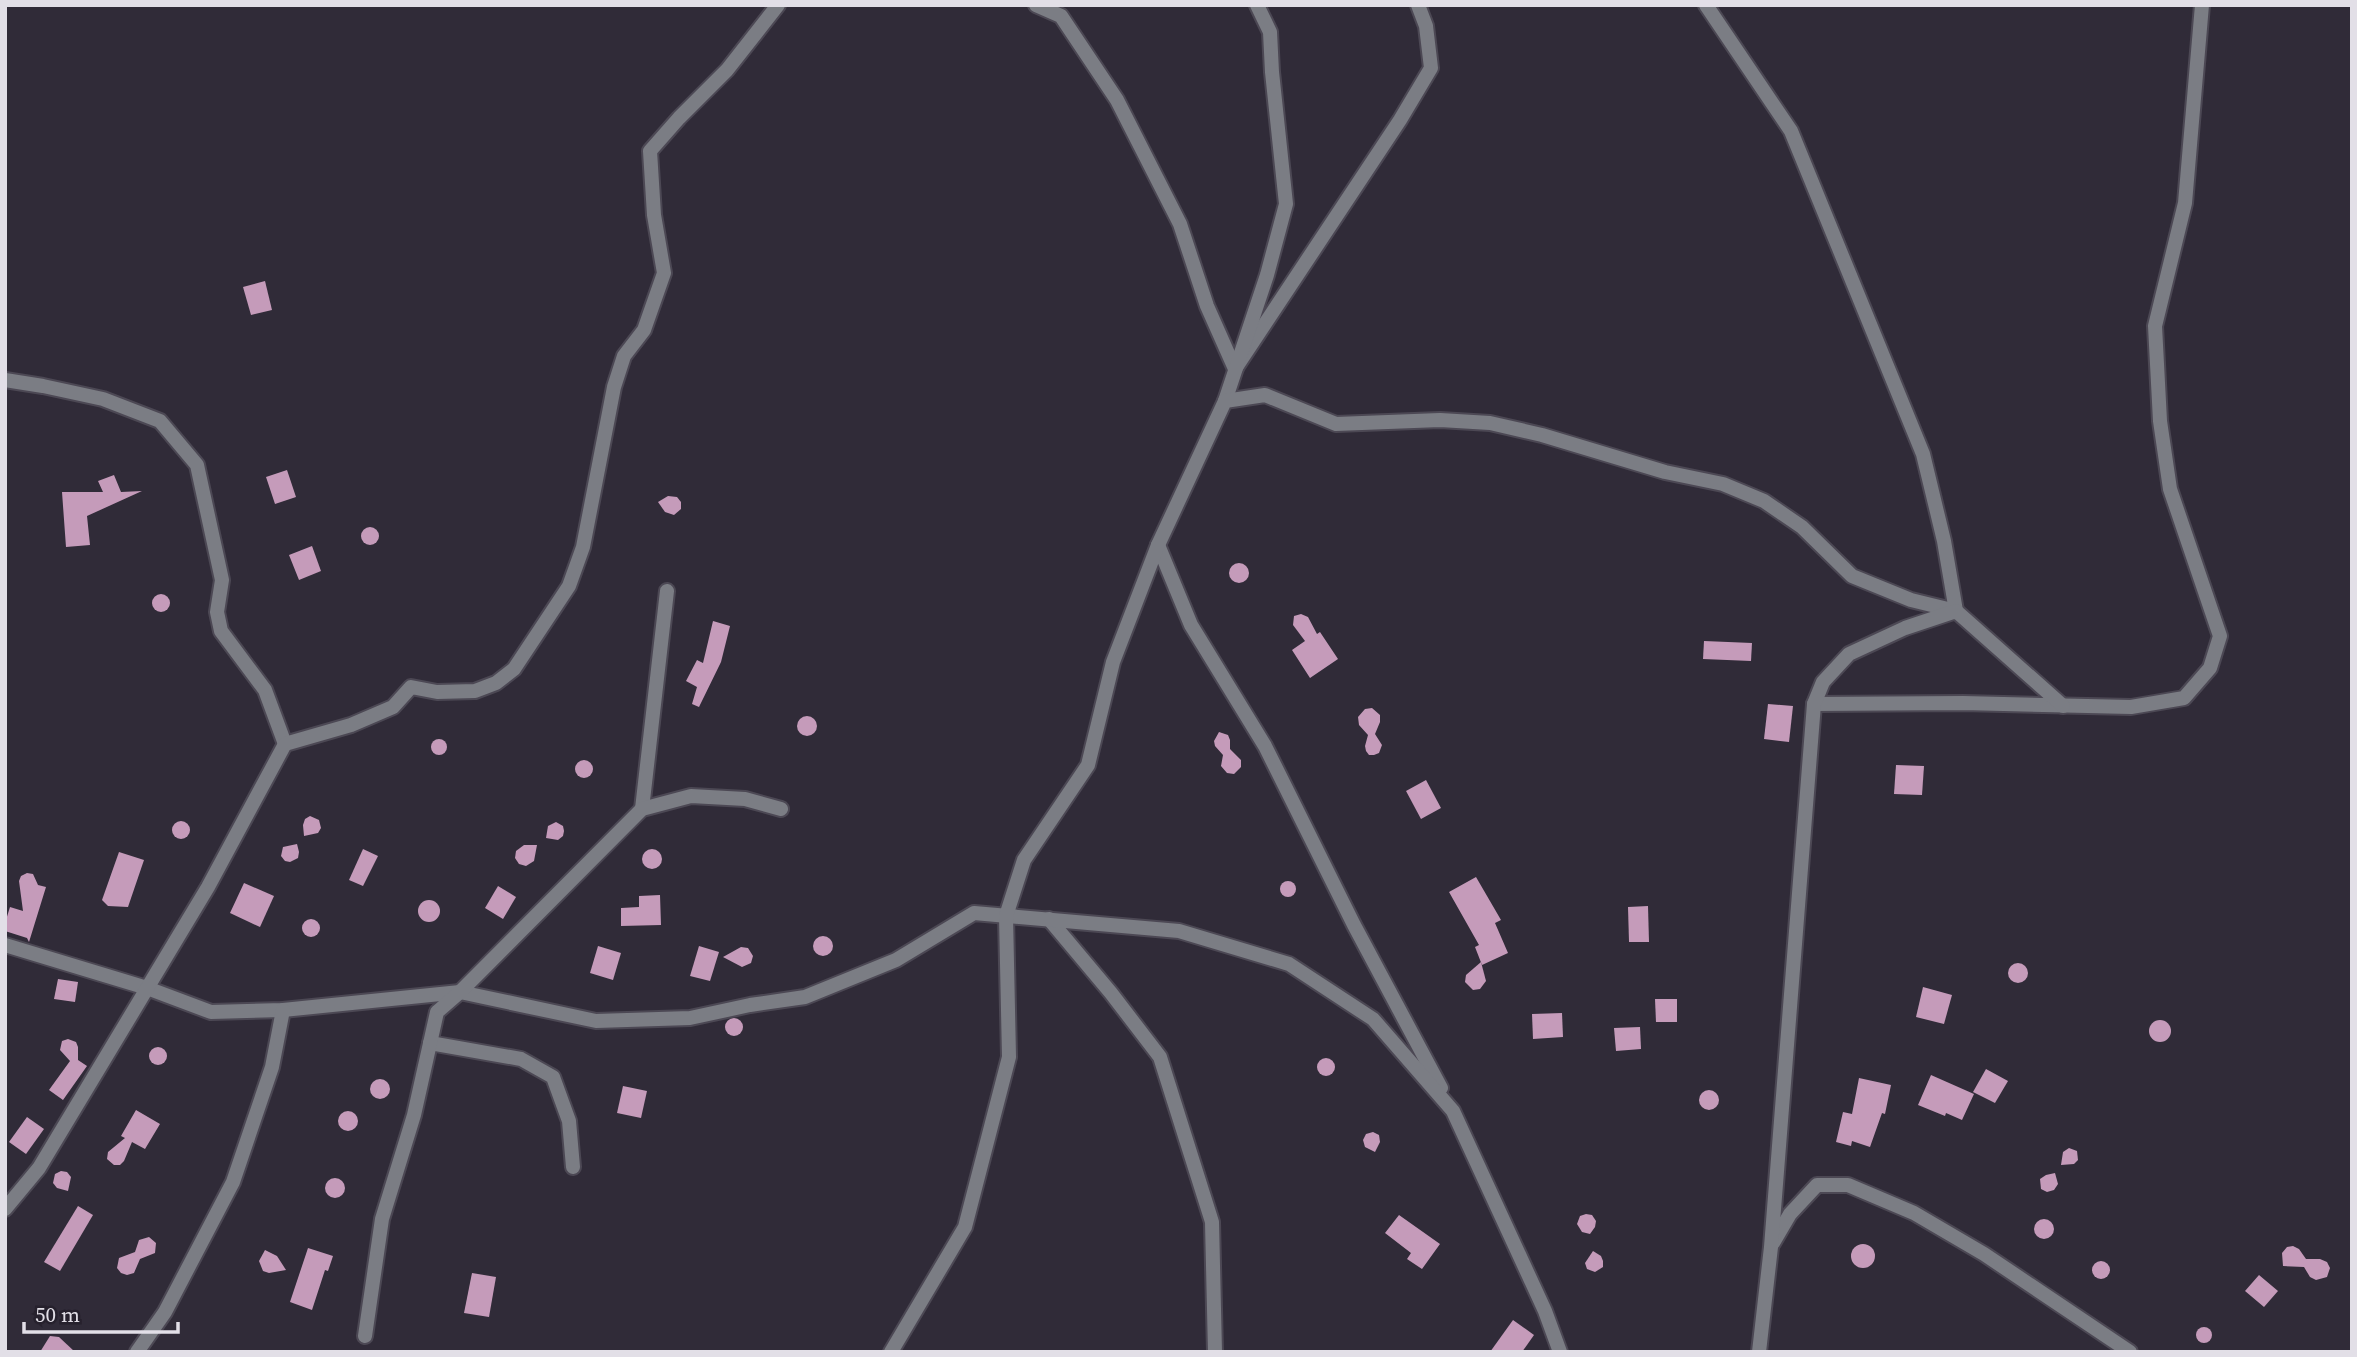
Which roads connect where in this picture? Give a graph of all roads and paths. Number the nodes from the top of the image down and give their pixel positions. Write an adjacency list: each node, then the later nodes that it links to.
1 (778, 5): 15 (street)
2 (1035, 5): 7 (street)
3 (1257, 5): 7 (street)
4 (1418, 5): 7 (street)
5 (1706, 5): 12 (street)
6 (2202, 5): 14 (street)
7 (1235, 369): 9 (street)
8 (5, 380): 15 (street)
9 (1225, 401): 10 (street); 12 (street)
10 (1158, 545): 18 (street); 25 (street)
11 (667, 591): 16 (street)
12 (1956, 611): 13 (street); 14 (street)
13 (1814, 704): 14 (street); 28 (street)
14 (2063, 706)
15 (285, 744): 21 (street)
16 (642, 809): 17 (street); 22 (street)
17 (781, 809)
18 (1006, 916): 19 (street); 22 (street); 31 (street)
19 (1049, 919): 25 (street); 32 (street)
20 (5, 945): 21 (street)
21 (147, 988): 23 (street); 27 (street)
22 (460, 992): 23 (street); 24 (street)
23 (283, 1010): 30 (street)
24 (430, 1043): 26 (street); 29 (street)
25 (1453, 1111): 33 (street)
26 (573, 1167)
27 (5, 1209)
28 (1771, 1247): 34 (street); 35 (street)
29 (365, 1336)
30 (137, 1352)
31 (891, 1352)
32 (1215, 1352)
33 (1560, 1352)
34 (1759, 1352)
35 (2130, 1352)

